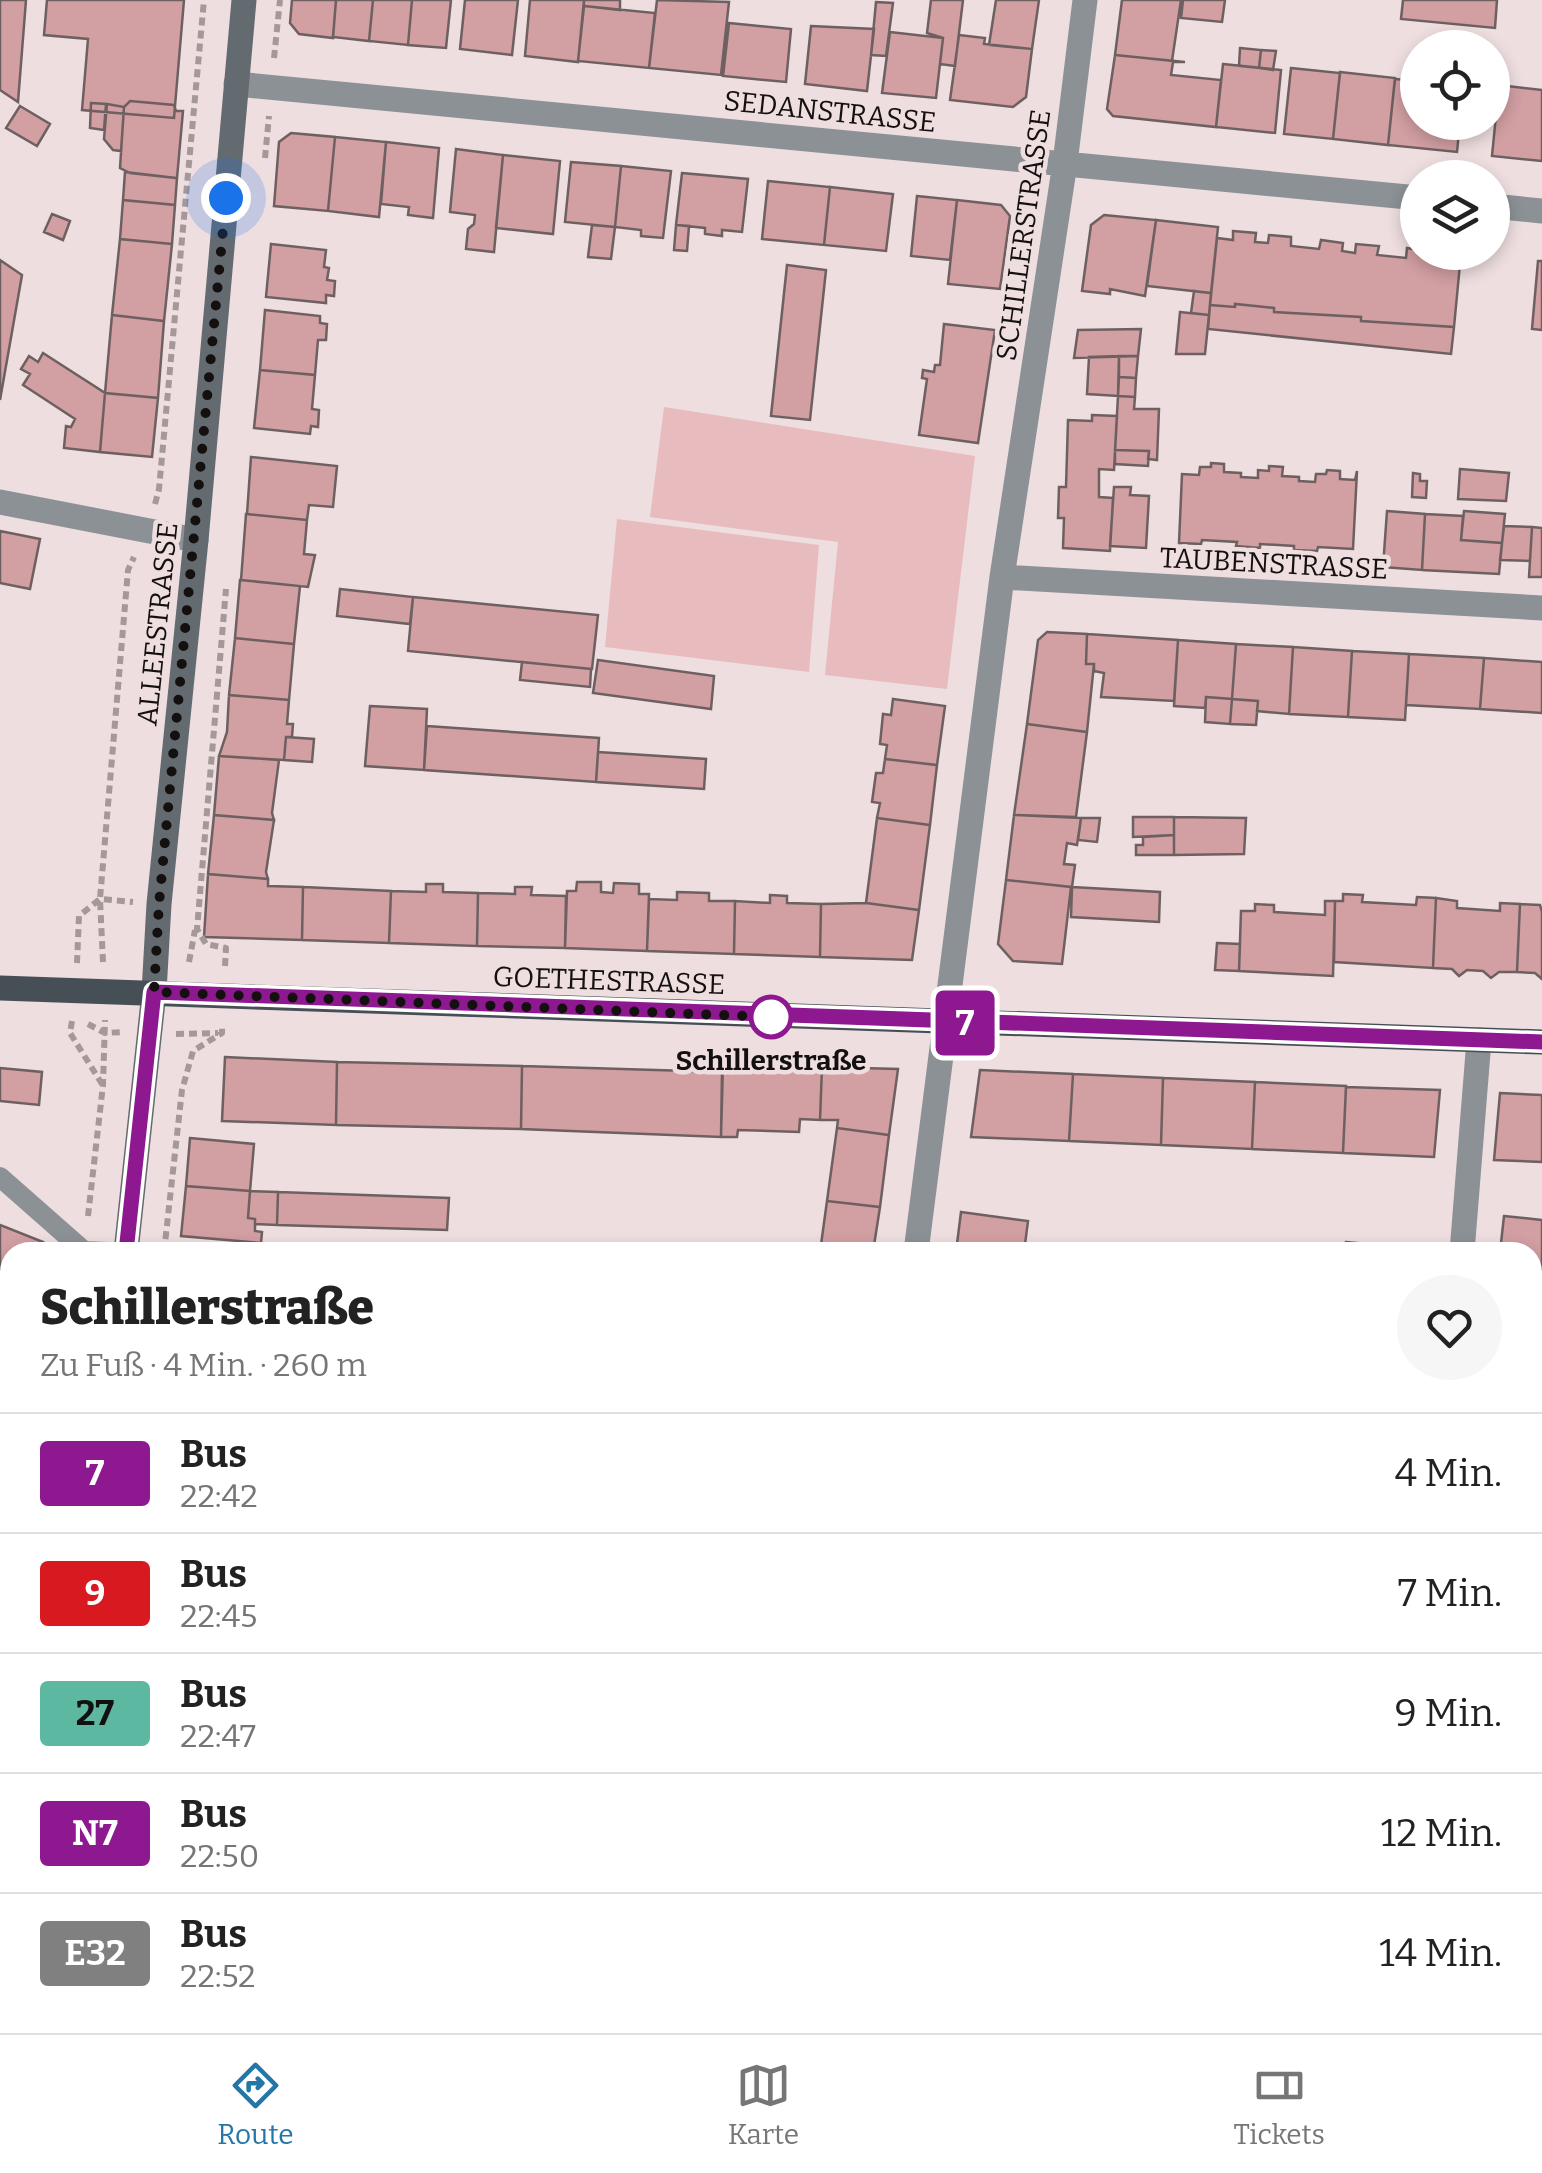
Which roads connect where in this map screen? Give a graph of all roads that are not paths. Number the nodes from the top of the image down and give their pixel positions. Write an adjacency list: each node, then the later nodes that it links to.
1 (244, 0): 3 (main road, ALLEESTRASSE)
2 (1085, 0): 4 (street, SCHILLERSTRASSE)
3 (236, 84): 4 (street, SEDANSTRASSE); 9 (main road, ALLEESTRASSE)
4 (1066, 164): 5 (street, SEDANSTRASSE); 10 (street, SCHILLERSTRASSE)
5 (1400, 196)
6 (1510, 208): 7 (street)
7 (1542, 211)
8 (0, 502): 9 (street)
9 (196, 540): 13 (main road, ALLEESTRASSE)
10 (1002, 577): 11 (street, TAUBENSTRASSE); 14 (street, SCHILLERSTRASSE)
11 (1542, 608)
12 (0, 988): 13 (main road, GOETHESTRASSE)
13 (154, 992): 14 (main road, GOETHESTRASSE); 19 (main road, ALLEESTRASSE)
14 (947, 1022): 15 (main road, GOETHESTRASSE); 20 (street, SCHILLERSTRASSE)
15 (1479, 1040): 16 (main road, GOETHESTRASSE); 21 (street)
16 (1542, 1042)
17 (0, 1176): 18 (lane)
18 (75, 1242)
19 (127, 1242)
20 (917, 1242)
21 (1463, 1242)

